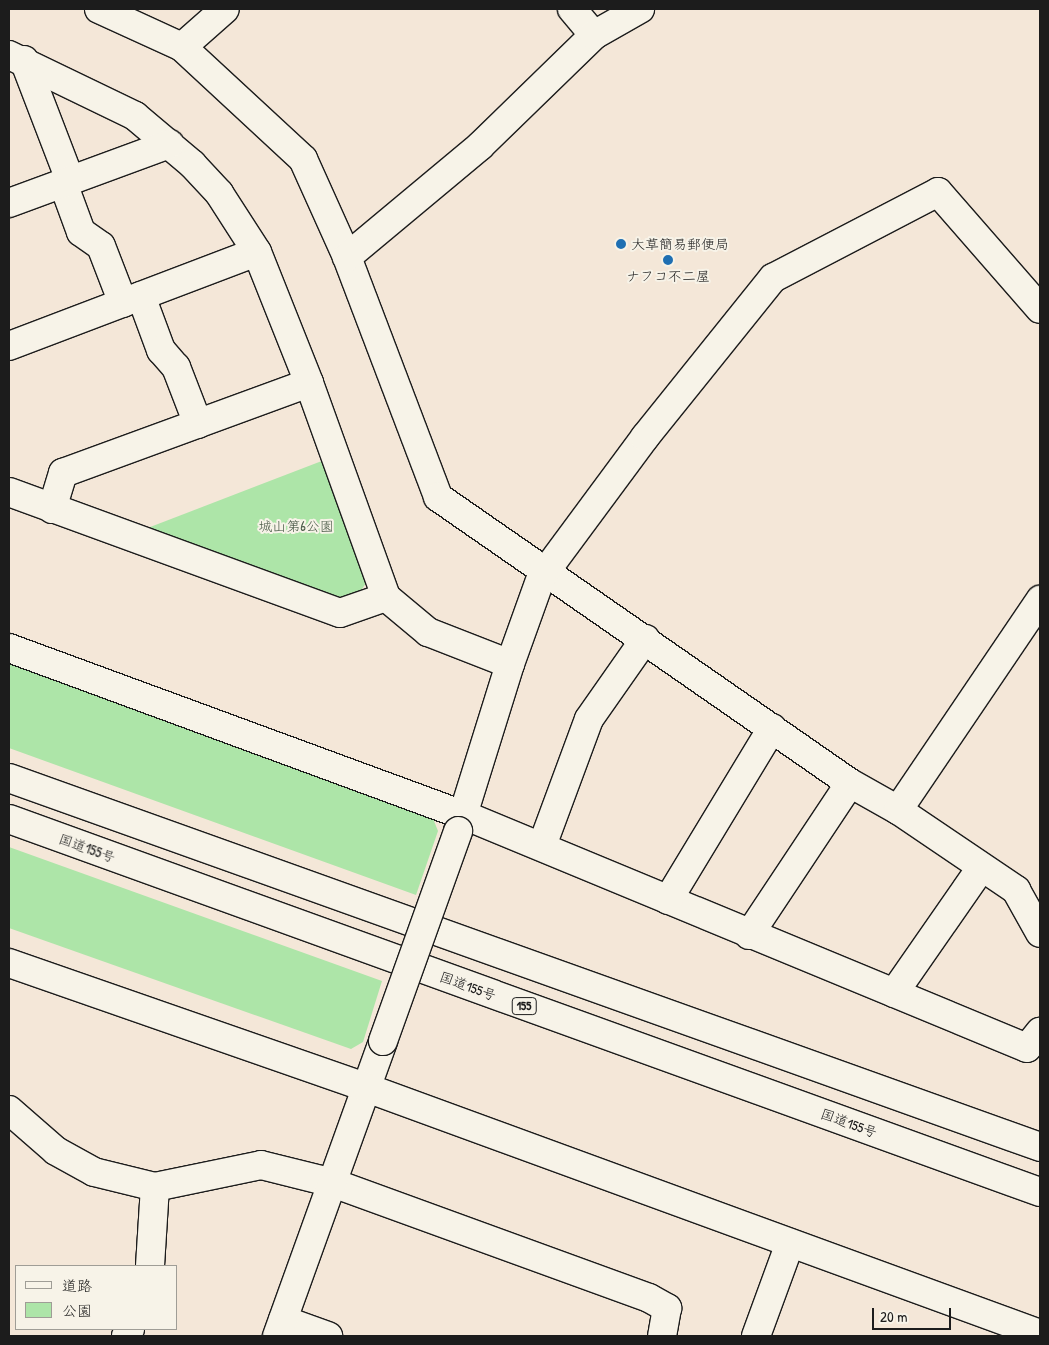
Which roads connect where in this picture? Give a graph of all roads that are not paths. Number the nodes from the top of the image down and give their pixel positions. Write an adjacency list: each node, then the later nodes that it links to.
1 (99, 9): 6 (main road)
2 (225, 9): 6 (main road)
3 (572, 9): 5 (main road)
4 (640, 9): 5 (main road)
5 (594, 34): 12 (main road)
6 (182, 47): 12 (main road)
7 (16, 58): 8 (main road); 9 (main road)
8 (169, 144): 9 (main road); 11 (main road)
9 (67, 181): 10 (main road); 13 (main road)
10 (9, 203)
11 (257, 252): 13 (main road); 16 (main road)
12 (348, 257): 20 (main road)
13 (132, 299): 15 (main road); 17 (main road)
14 (1040, 309): 20 (main road)
15 (9, 346)
16 (309, 383): 17 (main road); 21 (main road)
17 (198, 424): 19 (main road)
18 (9, 492): 19 (main road)
19 (52, 509): 21 (main road)
20 (545, 570): 23 (main road); 25 (main road)
21 (386, 597): 25 (main road)
22 (1040, 600): 29 (main road)
23 (645, 639): 26 (main road); 32 (main road)
24 (9, 648): 31 (main road)
25 (510, 664): 31 (main road)
26 (772, 728): 28 (main road); 34 (main road)
27 (9, 778): 42 (main road)
28 (850, 783): 29 (main road); 36 (main road)
29 (898, 810): 33 (main road)
30 (9, 819): 45 (main road, 国道155号 / 155)
31 (461, 823): 32 (main road); 40 (main road, bridge)
32 (542, 846): 34 (main road)
33 (981, 868): 35 (main road); 38 (main road)
34 (668, 900): 36 (main road)
35 (1040, 934)
36 (749, 935): 38 (main road)
37 (9, 963): 40 (main road)
38 (894, 993): 39 (main road)
39 (1040, 1032)
40 (367, 1088): 43 (main road); 46 (main road)
41 (9, 1110): 44 (main road)
42 (1040, 1147)
43 (333, 1182): 44 (main road); 48 (main road); 51 (main road)
44 (155, 1187): 47 (main road)
45 (1040, 1192)
46 (790, 1243): 49 (main road); 52 (main road)
47 (150, 1265)
48 (280, 1328): 50 (main road)
49 (1040, 1334)
50 (328, 1336)
51 (662, 1336)
52 (756, 1336)

